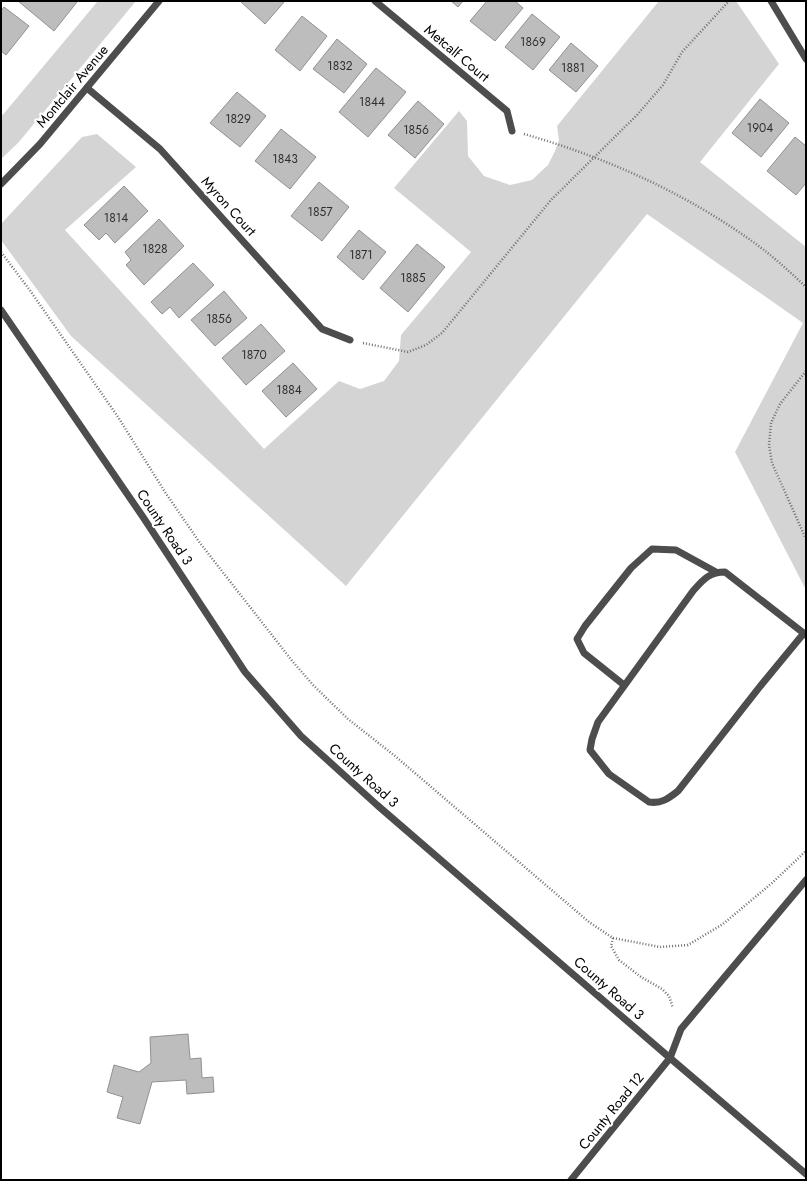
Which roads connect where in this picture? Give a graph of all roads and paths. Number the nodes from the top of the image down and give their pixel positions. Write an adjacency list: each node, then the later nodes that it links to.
1 (159, 1): 6 (street, Montclair Avenue)
2 (375, 1): 7 (street, Metcalf Court)
3 (729, 1): 8 (path)
4 (771, 1): 5 (street)
5 (806, 59)
6 (87, 88): 9 (street, Montclair Avenue); 13 (street, Myron Court)
7 (512, 131): 8 (path)
8 (595, 157): 11 (path); 13 (path)
9 (1, 184)
10 (1, 252): 21 (path)
11 (806, 287)
12 (1, 310): 23 (street, County Road 3)
13 (350, 340)
14 (806, 371): 15 (path)
15 (806, 539)
16 (716, 572): 17 (street); 18 (street); 18 (street)
17 (805, 634): 18 (street)
18 (624, 685)
19 (806, 851): 21 (path)
20 (806, 880): 23 (street, County Road 12)
21 (613, 938): 22 (path)
22 (673, 1008)
23 (670, 1058): 24 (street, County Road 3); 25 (street, County Road 12)
24 (806, 1174)
25 (572, 1180)

